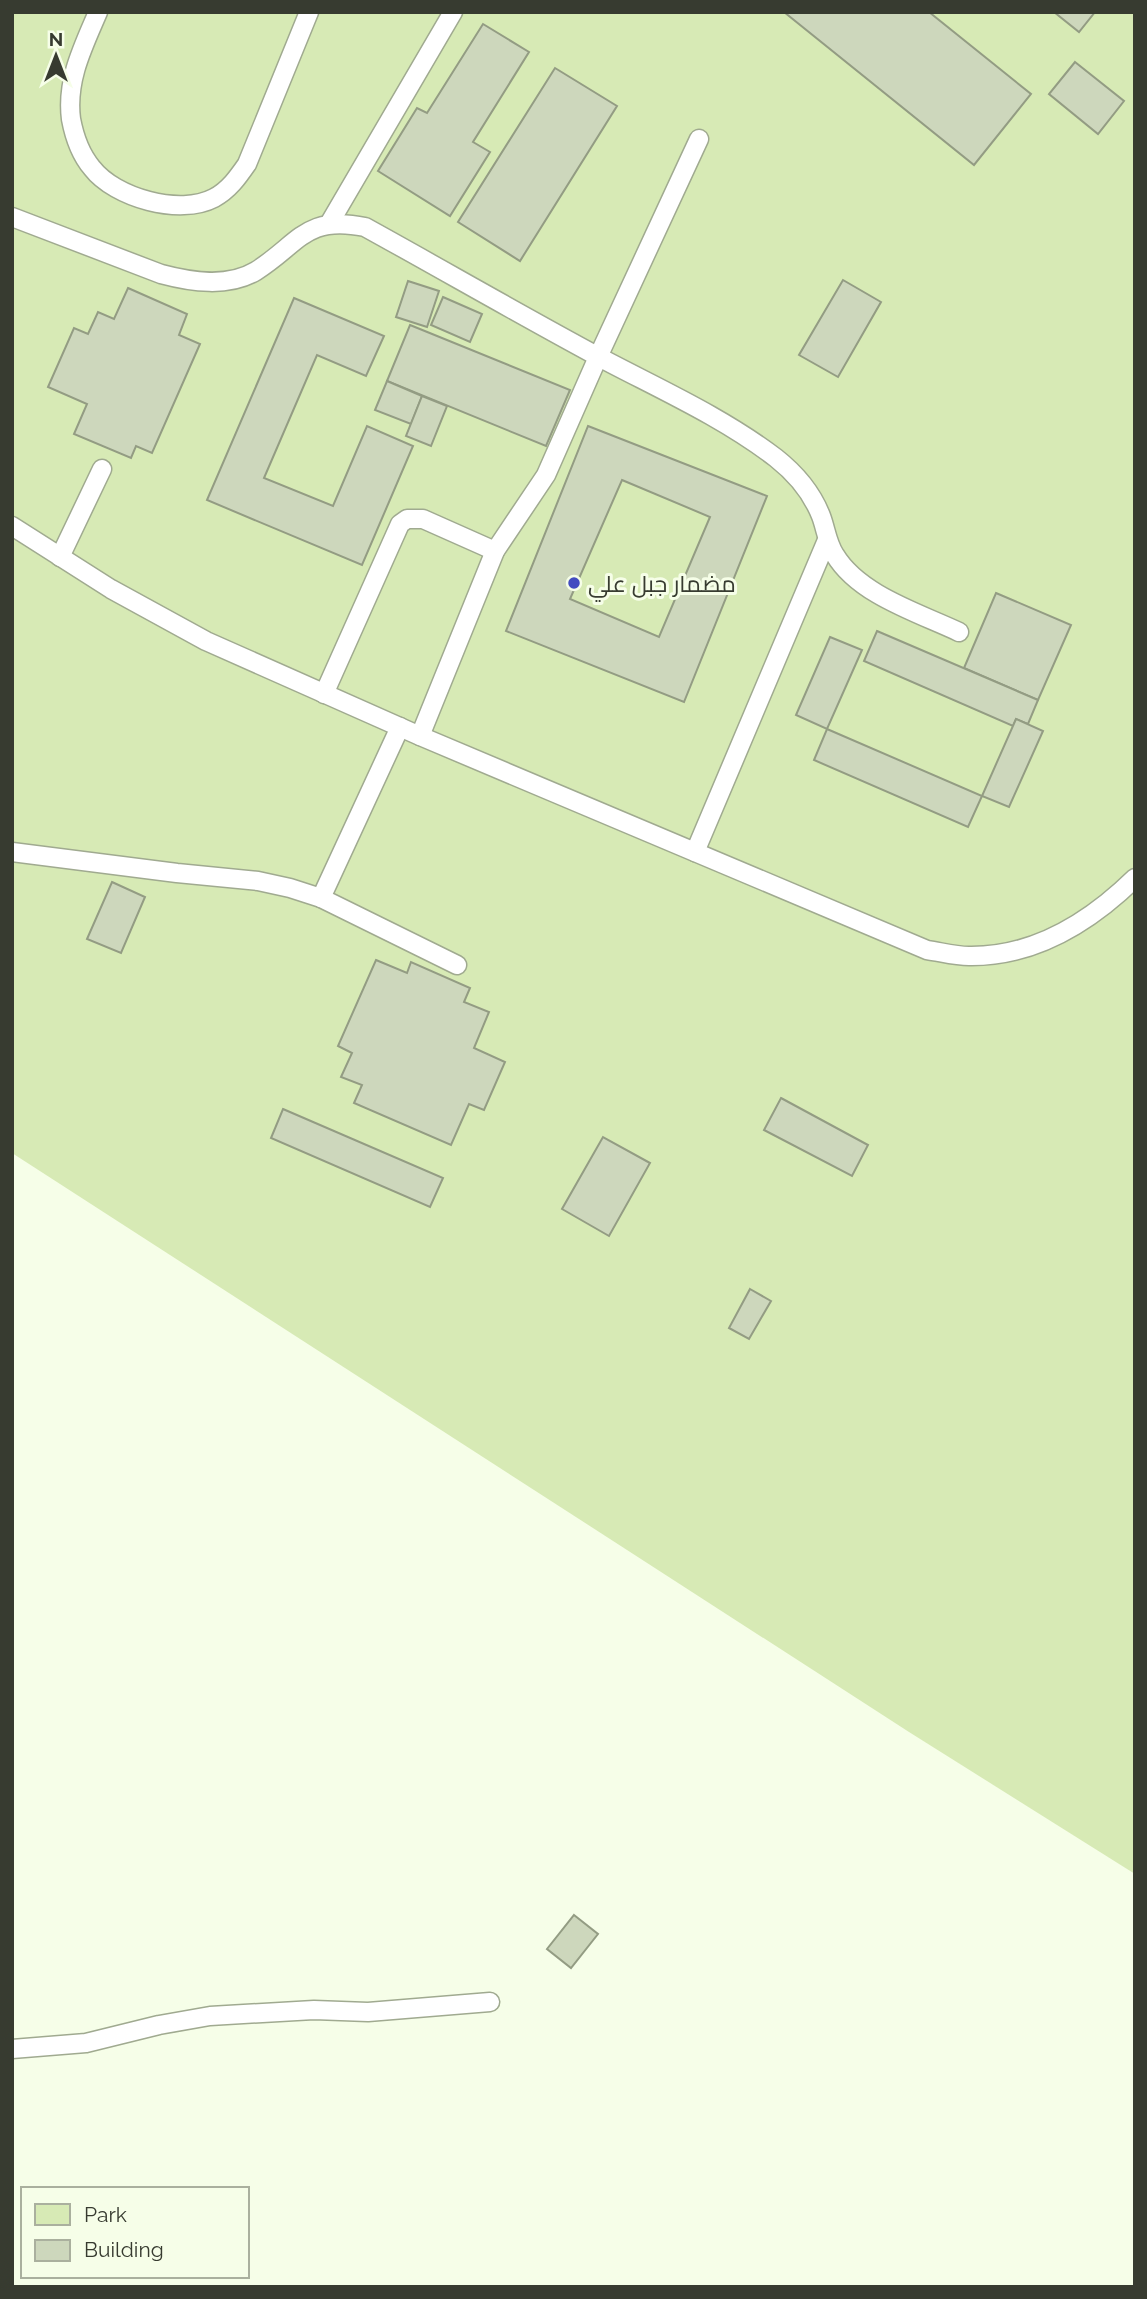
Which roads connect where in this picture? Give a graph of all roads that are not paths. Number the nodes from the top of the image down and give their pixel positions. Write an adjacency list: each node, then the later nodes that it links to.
1 (98, 12): 2 (lane)
2 (309, 12)
3 (453, 12): 6 (lane)
4 (699, 139): 7 (lane)
5 (12, 217): 6 (lane)
6 (329, 224): 7 (lane)
7 (598, 357): 10 (lane); 11 (lane)
8 (102, 469): 12 (lane)
9 (12, 526): 12 (lane)
10 (827, 540): 13 (lane); 18 (lane)
11 (495, 551): 14 (lane); 16 (lane)
12 (60, 556): 14 (lane)
13 (960, 632)
14 (324, 694): 15 (lane)
15 (400, 727): 16 (lane); 20 (lane)
16 (420, 736): 18 (lane)
17 (12, 852): 20 (lane)
18 (695, 852): 19 (lane)
19 (1135, 878)
20 (321, 898): 21 (lane)
21 (457, 965)
22 (490, 2001): 23 (lane)
23 (12, 2049)

